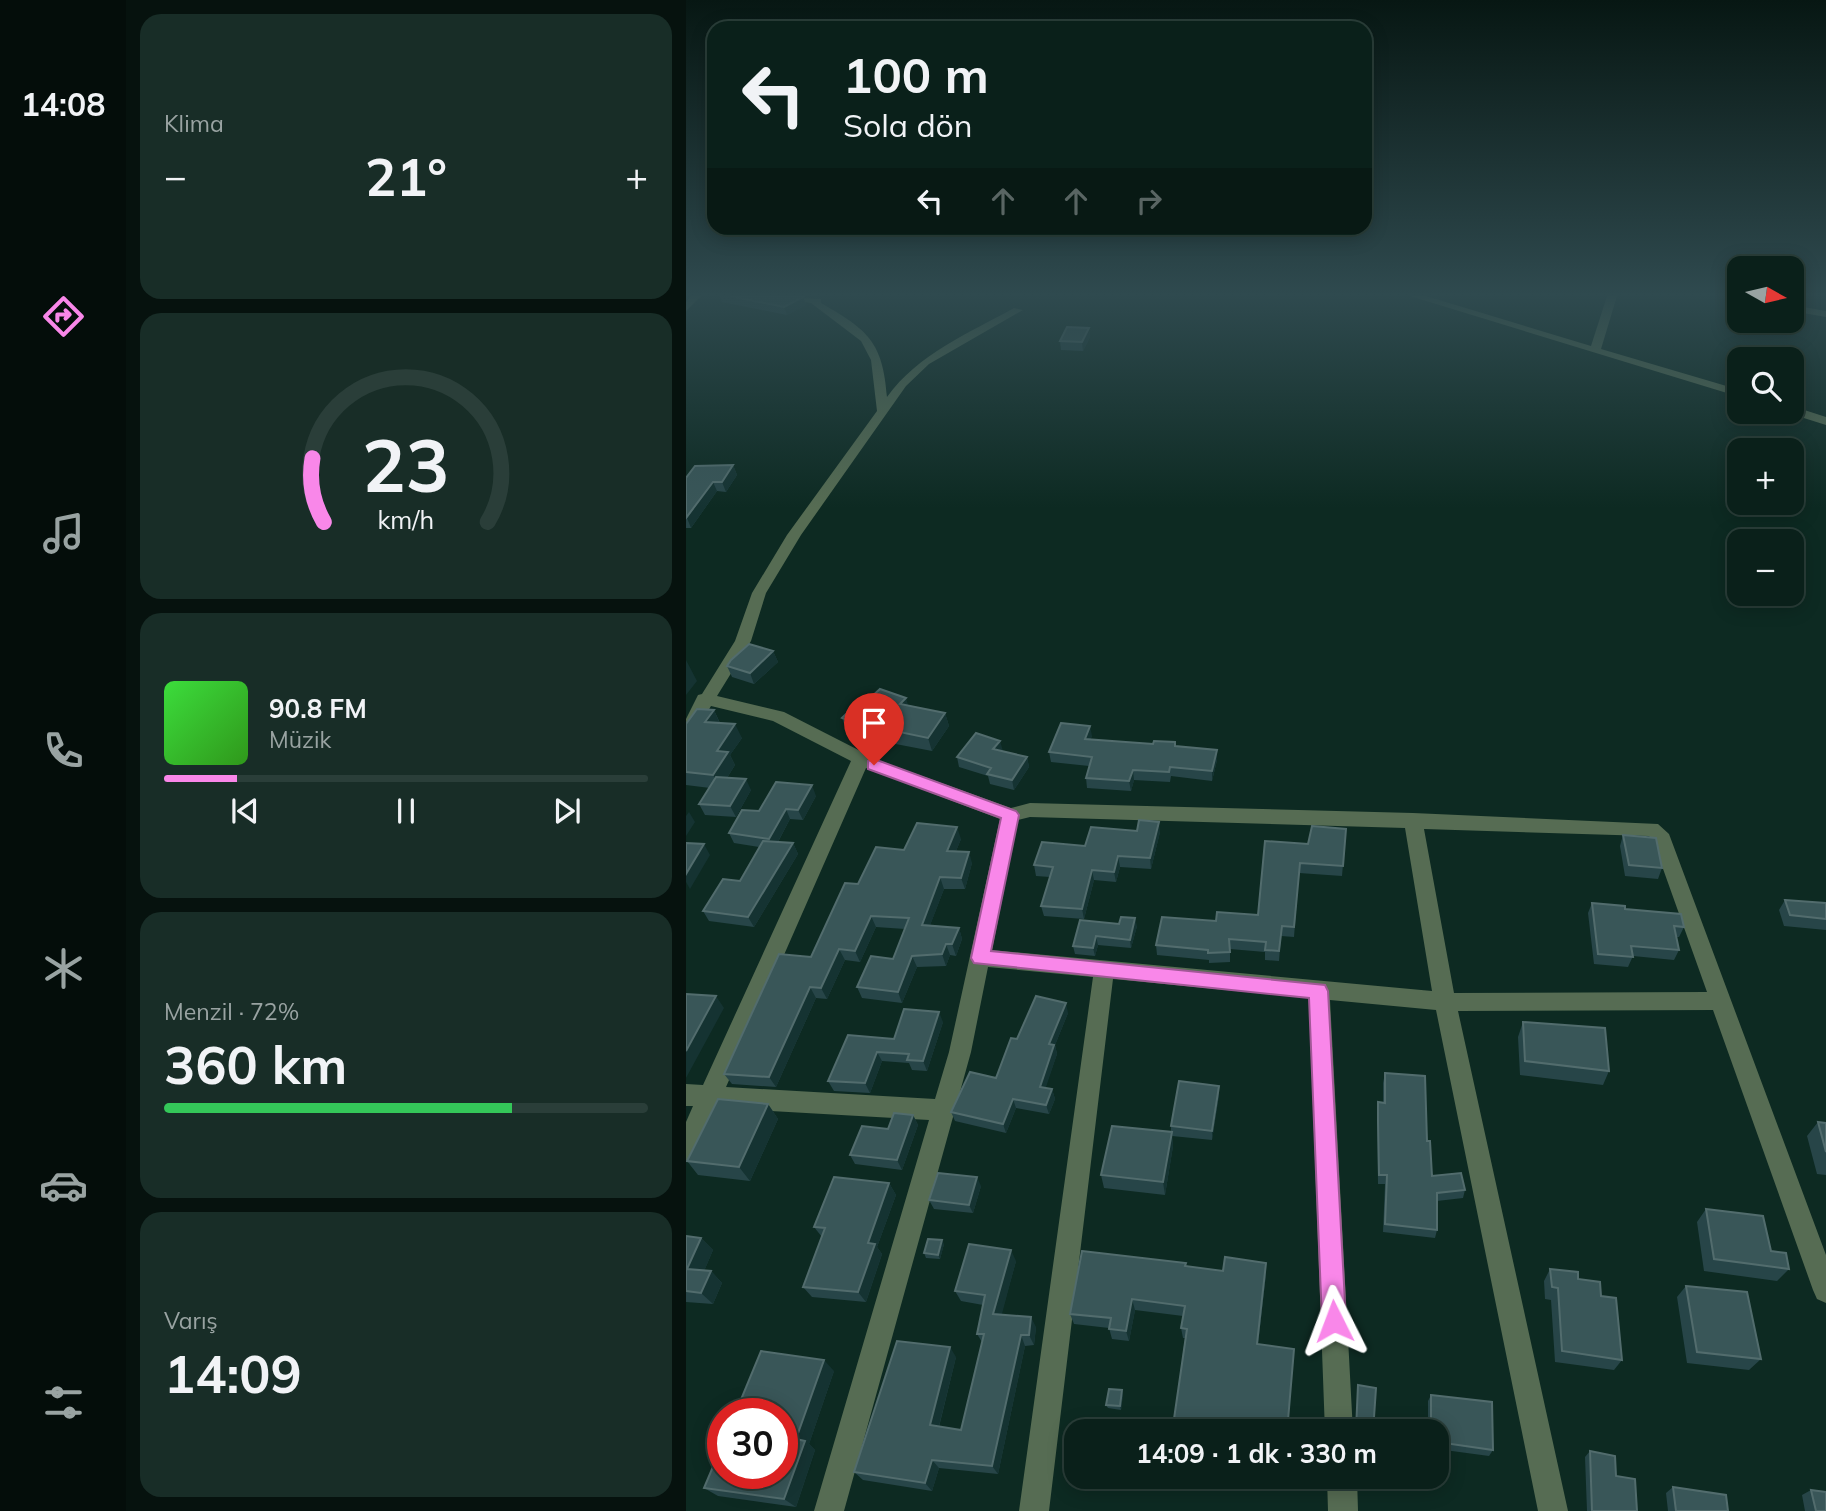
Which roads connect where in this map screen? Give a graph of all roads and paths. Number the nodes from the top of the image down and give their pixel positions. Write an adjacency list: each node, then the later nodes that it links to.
1 (877, 367): 5 (street)
2 (920, 367): 5 (street)
3 (1649, 367): 4 (street)
4 (1727, 390)
5 (882, 410): 8 (street)
6 (1804, 414): 7 (street)
7 (1826, 421)
8 (704, 699): 9 (street); 10 (street)
9 (686, 733)
10 (861, 759): 11 (street); 19 (street)
11 (1010, 815): 12 (street); 13 (street)
12 (1413, 820): 16 (street); 17 (street)
13 (981, 958): 14 (street); 20 (street)
14 (1104, 971): 15 (street); 26 (street)
15 (1319, 991): 17 (street); 23 (street)
16 (1721, 1001): 17 (street); 22 (street)
17 (1445, 1002): 28 (street)
18 (686, 1095): 19 (street)
19 (710, 1096): 20 (street); 21 (street)
20 (943, 1110): 25 (street)
21 (686, 1149)
22 (1826, 1290)
23 (1338, 1419)
24 (1342, 1489): 27 (street)
25 (829, 1511)
26 (1034, 1511)
27 (1343, 1511)
28 (1553, 1511)

